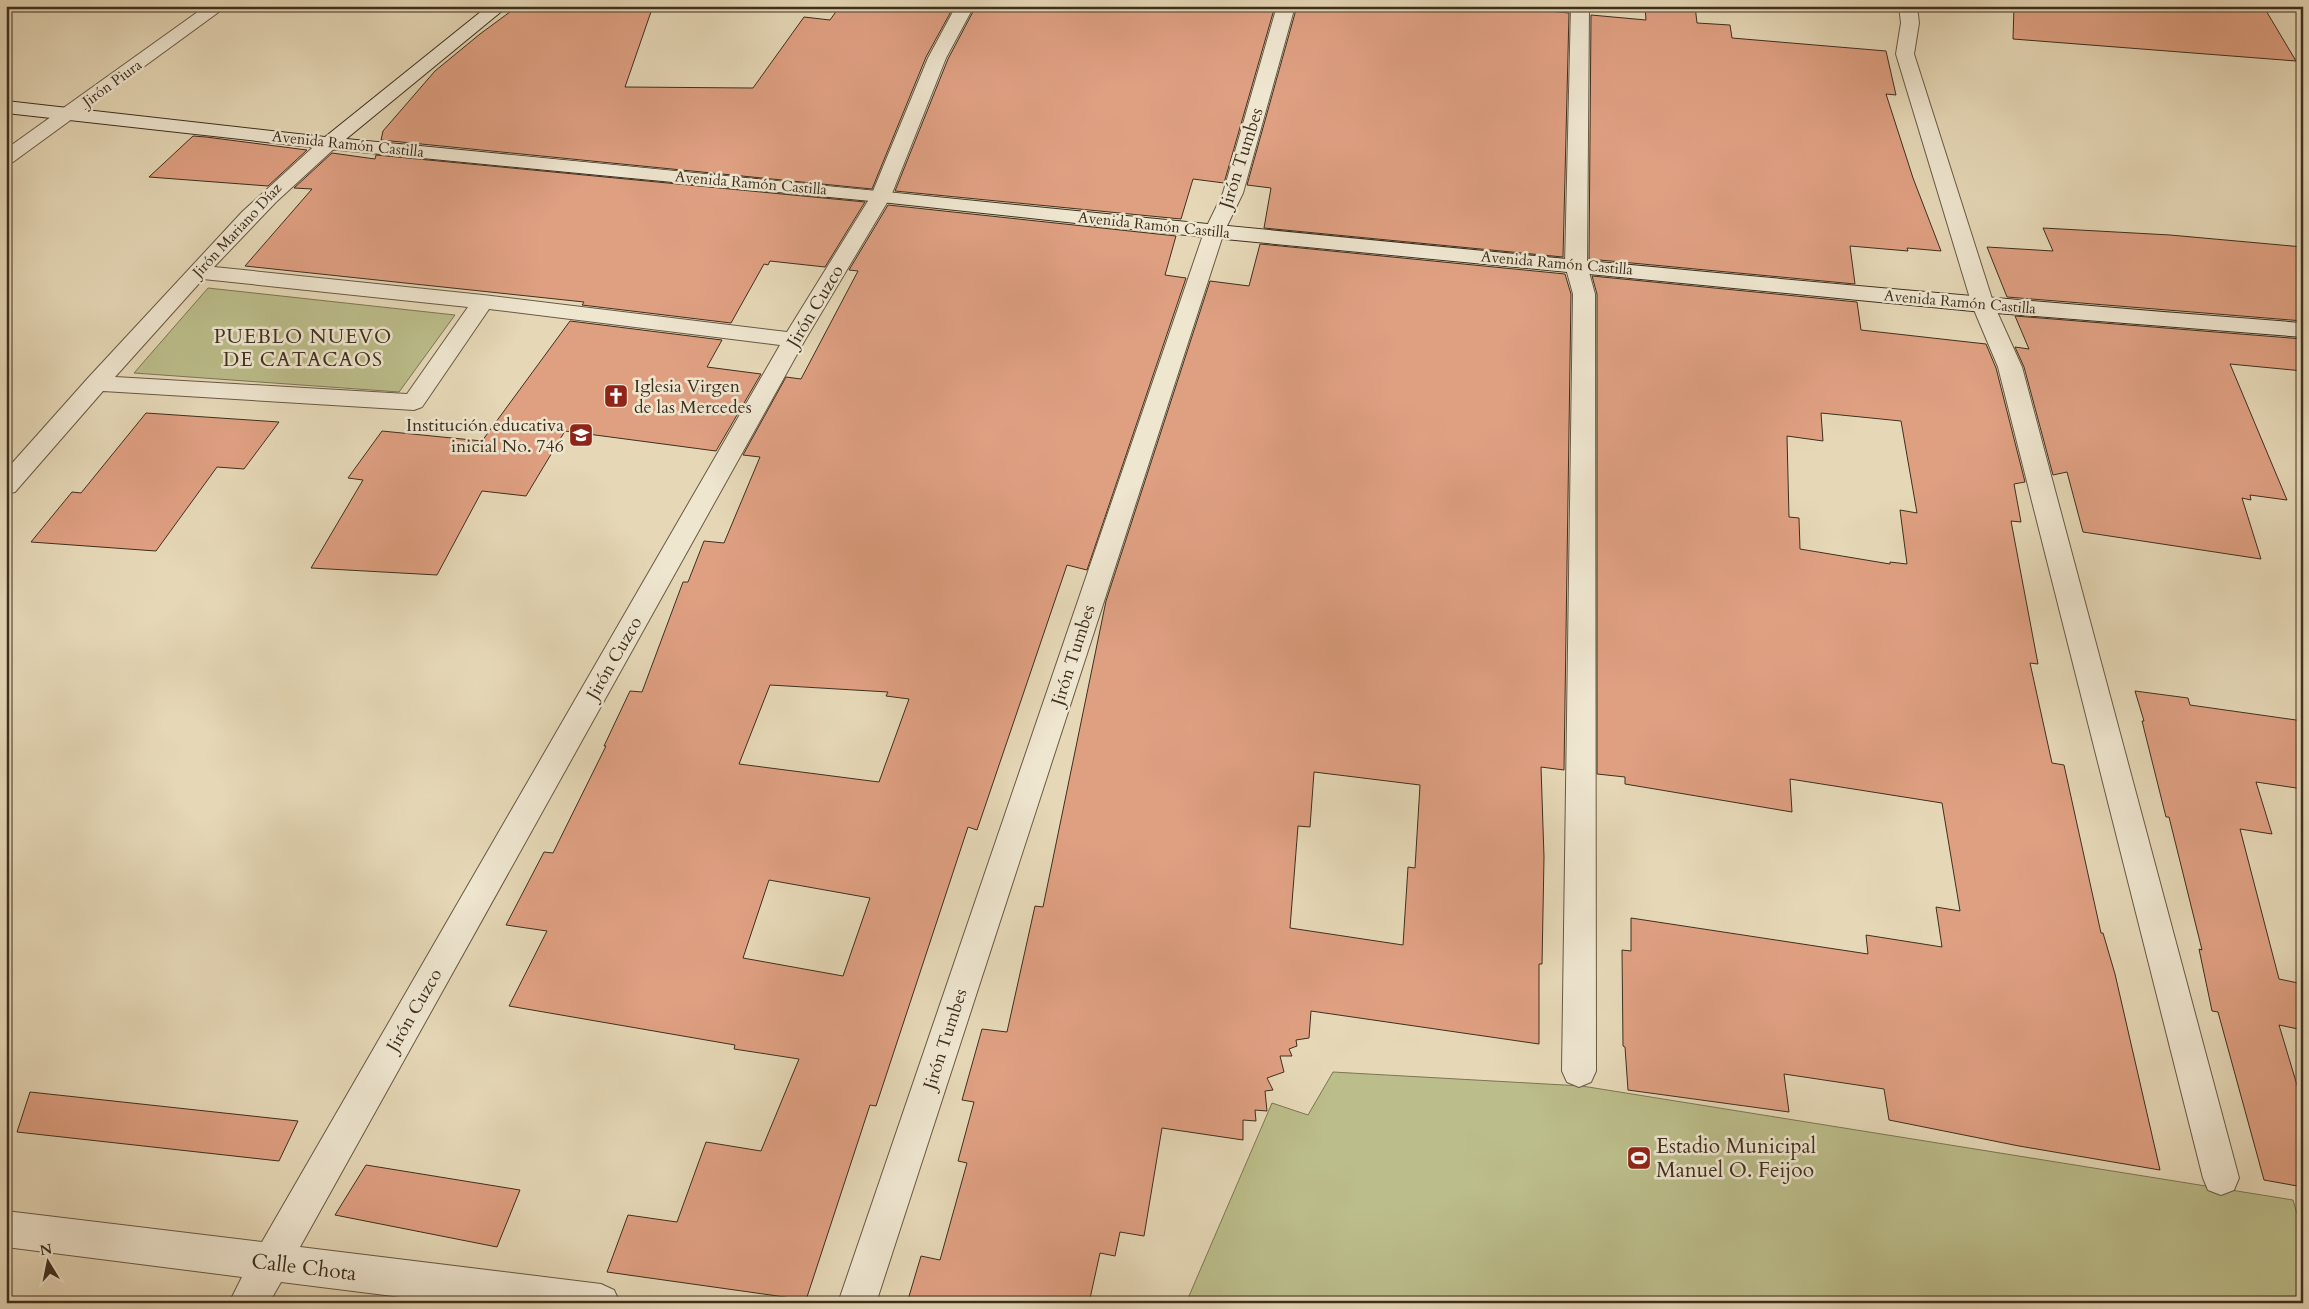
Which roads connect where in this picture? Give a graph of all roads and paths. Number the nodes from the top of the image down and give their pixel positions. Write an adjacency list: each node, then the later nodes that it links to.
1 (218, 6): 8 (street, Jirón Piura)
2 (499, 6): 9 (street, Jirón Mariano Díaz)
3 (965, 6): 11 (street, Jirón Cuzco)
4 (1286, 6): 12 (street, Jirón Tumbes)
5 (1580, 6): 13 (street)
6 (1908, 6): 16 (street)
7 (6, 107): 8 (street, Avenida Ramón Castilla)
8 (69, 114): 9 (street, Avenida Ramón Castilla); 10 (street, Jirón Piura)
9 (329, 143): 11 (street, Avenida Ramón Castilla); 14 (street, Jirón Mariano Díaz)
10 (6, 158)
11 (882, 196): 12 (street, Avenida Ramón Castilla); 18 (street, Jirón Cuzco)
12 (1214, 232): 13 (street, Avenida Ramón Castilla); 27 (street, Jirón Tumbes)
13 (1576, 264): 16 (street, Avenida Ramón Castilla); 21 (street)
14 (197, 272): 15 (street); 19 (street, Jirón Mariano Díaz)
15 (483, 302): 18 (street); 19 (street)
16 (1983, 305): 17 (street, Avenida Ramón Castilla); 22 (street)
17 (2303, 330)
18 (794, 340): 24 (street, Jirón Cuzco)
19 (96, 383): 20 (street, Jirón Mariano Díaz)
20 (6, 486)
21 (1579, 1072)
22 (2221, 1178)
23 (6, 1229): 24 (street, Calle Chota)
24 (271, 1263): 25 (street, Jirón Cuzco); 26 (street, Calle Chota)
25 (248, 1303)
26 (601, 1303)
27 (857, 1303)

